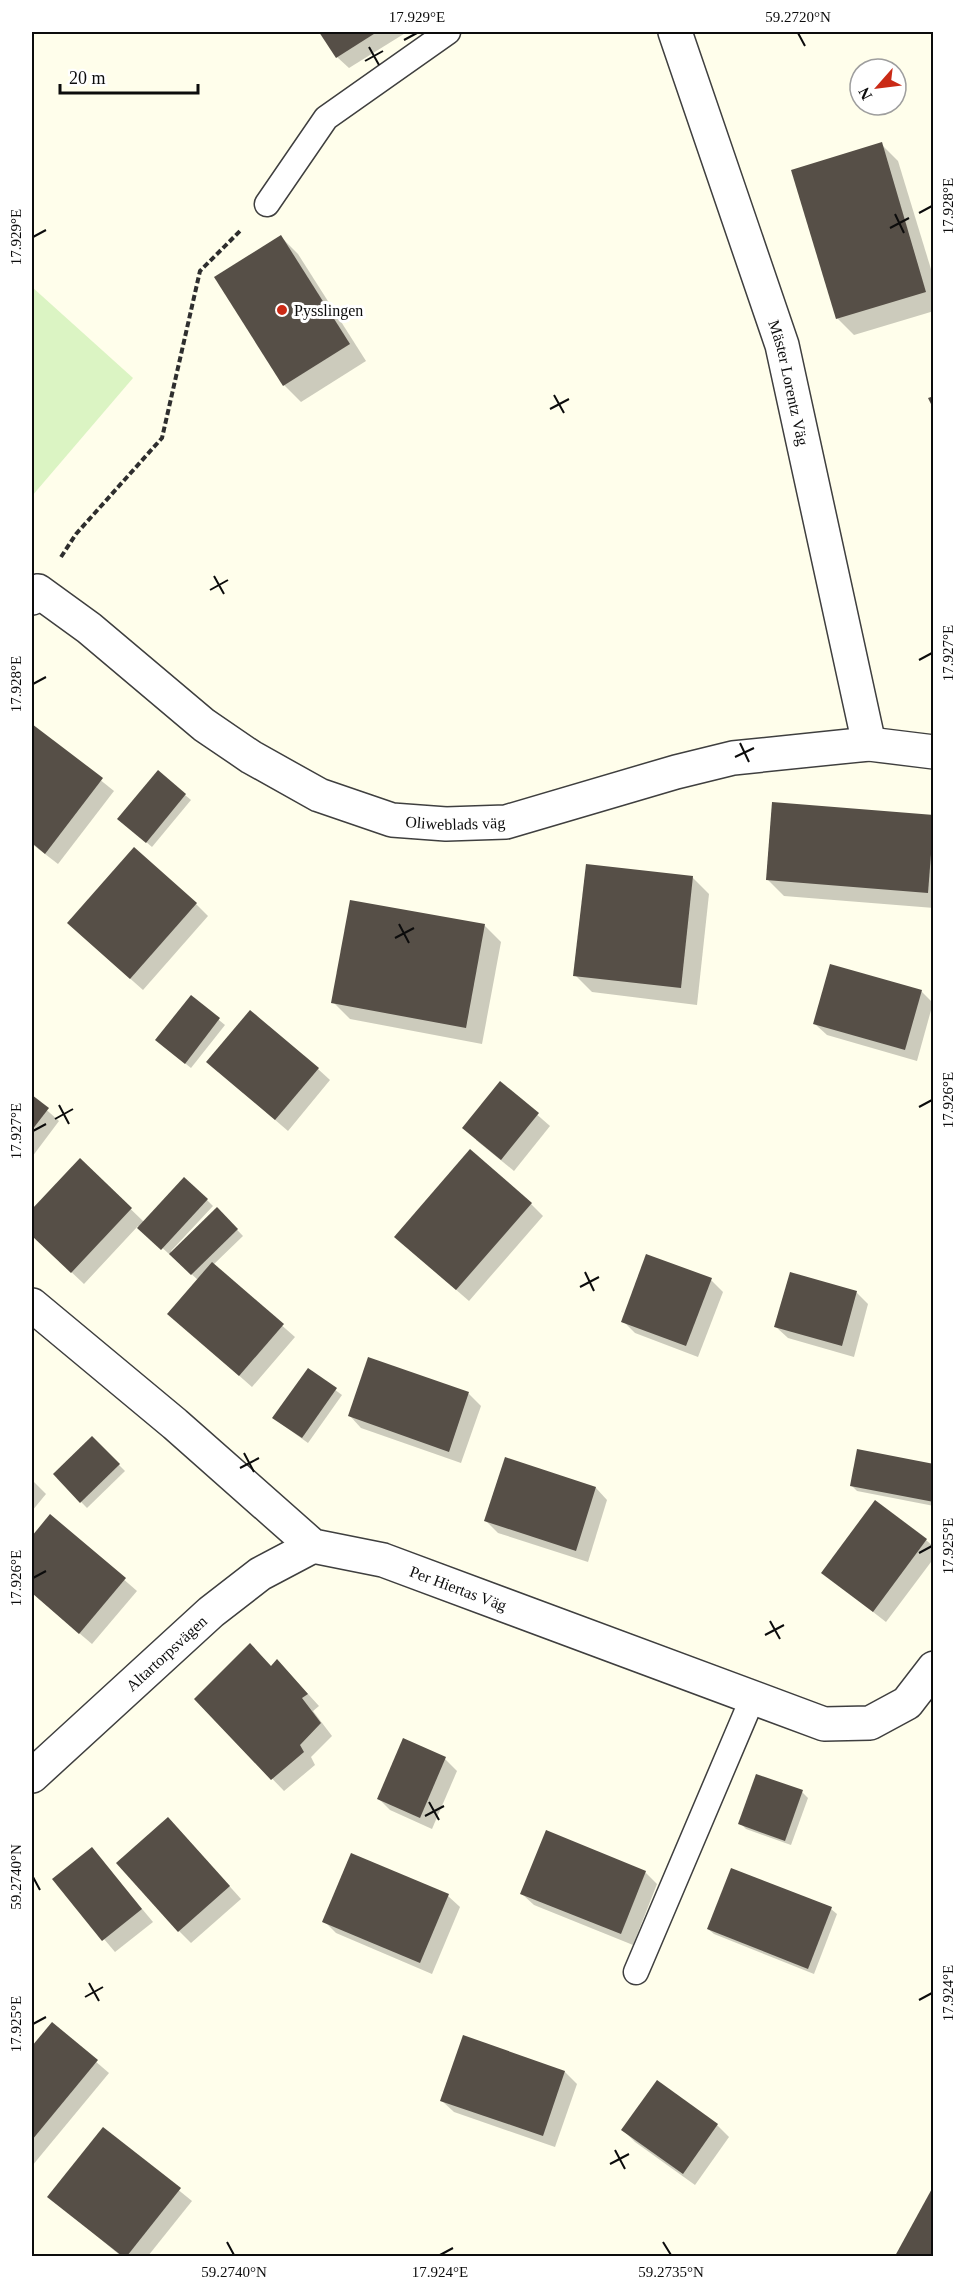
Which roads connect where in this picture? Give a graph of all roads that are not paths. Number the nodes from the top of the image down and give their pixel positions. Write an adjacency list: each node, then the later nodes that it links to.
1 (448, 32): 3 (lane)
2 (675, 32): 5 (street, Mäster Lorentz Väg)
3 (267, 204)
4 (35, 594): 5 (street, Oliweblads väg)
5 (869, 744): 6 (street, Oliweblads väg)
6 (933, 752)
7 (32, 1305): 8 (street)
8 (313, 1546): 10 (street, Per Hiertas Väg); 11 (street, Altartorpsvägen)
9 (933, 1668): 10 (street, Per Hiertas Väg)
10 (753, 1697): 12 (lane)
11 (32, 1776)
12 (636, 1972)

